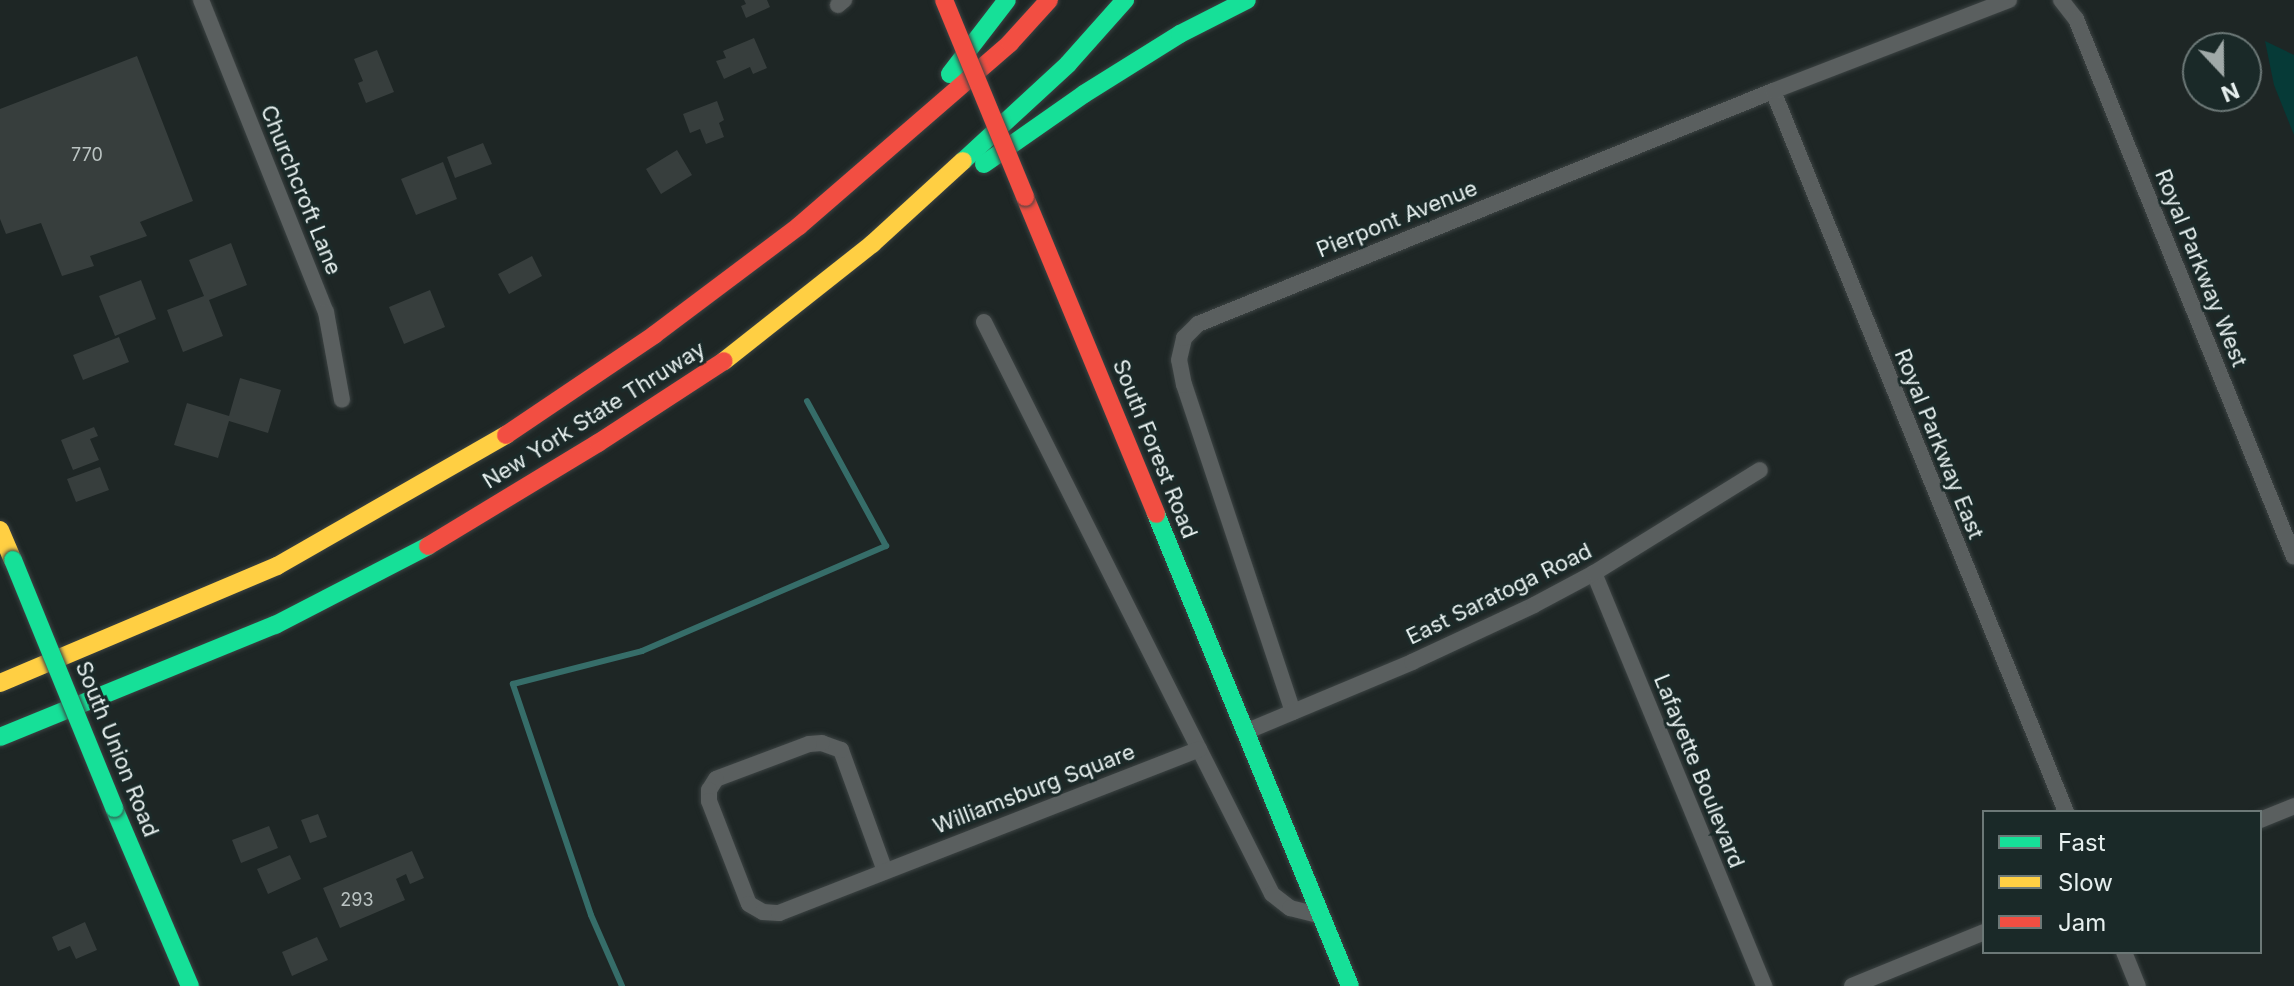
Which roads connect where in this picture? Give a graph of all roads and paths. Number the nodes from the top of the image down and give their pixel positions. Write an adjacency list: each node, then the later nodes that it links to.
1 (201, 0): 13 (street, Churchcroft Lane)
2 (944, 0): 20 (main road, South Forest Road, bridge)
3 (1007, 0): 10 (main road)
4 (1049, 0): 10 (main road, New York State Thruway)
5 (1125, 0): 11 (main road, New York State Thruway)
6 (1247, 0): 11 (main road)
7 (2061, 0): 16 (street, Royal Parkway West)
8 (2002, 3): 9 (street, Pierpont Avenue)
9 (1773, 91): 19 (street, Pierpont Avenue); 24 (street, Royal Parkway East)
10 (898, 139): 18 (main road, New York State Thruway)
11 (872, 244): 21 (main road, New York State Thruway)
12 (984, 322): 22 (street)
13 (342, 400)
14 (1760, 470): 17 (street, East Saratoga Road)
15 (0, 530): 30 (main road, South Union Road, bridge)
16 (2294, 557)
17 (1594, 573): 19 (street, East Saratoga Road); 32 (street, Lafayette Boulevard)
18 (0, 683)
19 (1293, 712): 20 (street, East Saratoga Road)
20 (1245, 732): 27 (main road, South Forest Road)
21 (0, 737)
22 (1199, 749): 26 (street, Williamsburg Square); 27 (street)
23 (2294, 806): 25 (street)
24 (2065, 810)
25 (2262, 819)
26 (885, 871): 26 (street, Williamsburg Square)
27 (1321, 916): 31 (main road, South Forest Road)
28 (1982, 933): 33 (street)
29 (2125, 954): 34 (street)
30 (190, 986)
31 (1350, 986)
32 (1764, 986)
33 (1852, 986)
34 (2138, 986)

